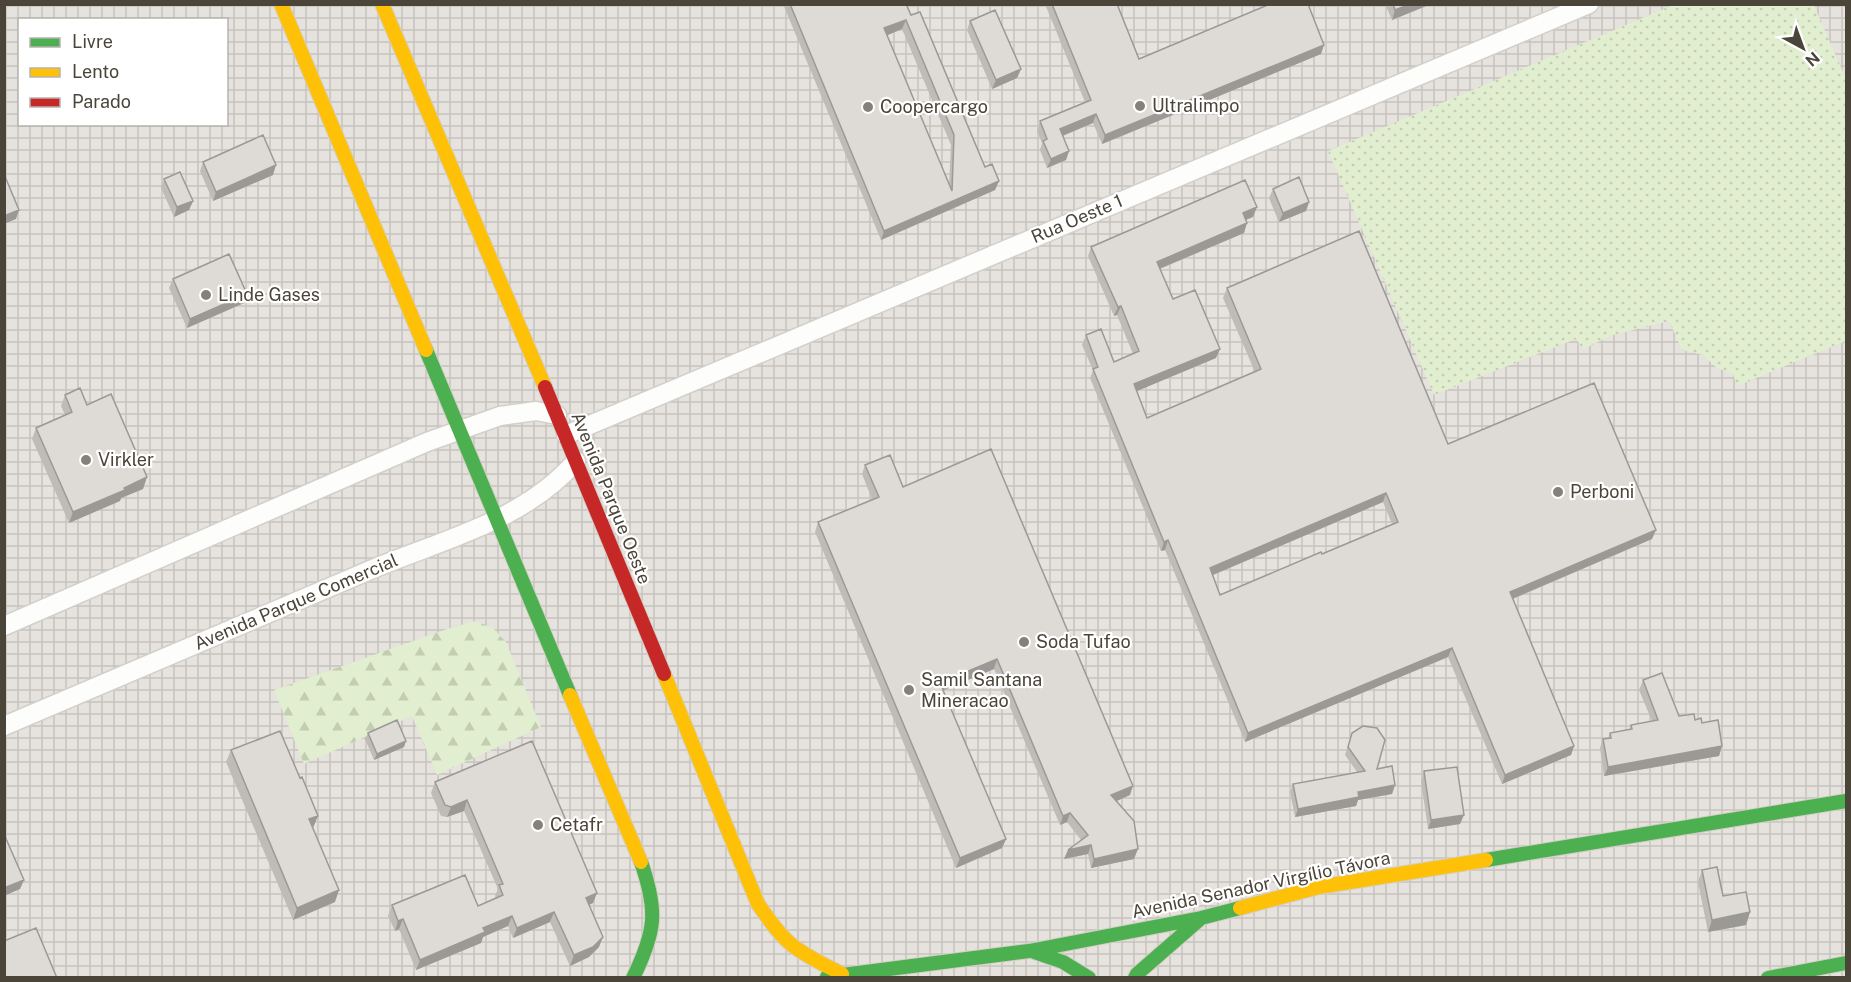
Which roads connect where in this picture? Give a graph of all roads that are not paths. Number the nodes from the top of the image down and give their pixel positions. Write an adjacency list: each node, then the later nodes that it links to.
1 (281, 4): 5 (street)
2 (382, 4): 4 (street, Avenida Parque Oeste)
3 (1588, 4): 6 (street, Rua Oeste 1)
4 (557, 415): 5 (street); 6 (street, Avenida Parque Oeste)
5 (460, 430): 8 (street); 9 (street)
6 (566, 435): 7 (street, Avenida Parque Oeste)
7 (576, 461): 8 (street, Avenida Parque Comercial); 15 (street, Avenida Parque Oeste)
8 (498, 519): 10 (street, Avenida Parque Comercial); 16 (street)
9 (4, 626)
10 (4, 726)
11 (1846, 801): 12 (street, Avenida Senador Virgílio Távora)
12 (1201, 918): 13 (street, Avenida Senador Virgílio Távora); 19 (street)
13 (1029, 951): 15 (street, Avenida Senador Virgílio Távora); 18 (street)
14 (1846, 963): 20 (street)
15 (842, 974): 17 (street, Avenida Senador Virgílio Távora)
16 (633, 978)
17 (825, 978)
18 (1089, 978)
19 (1135, 978)
20 (1768, 978)

